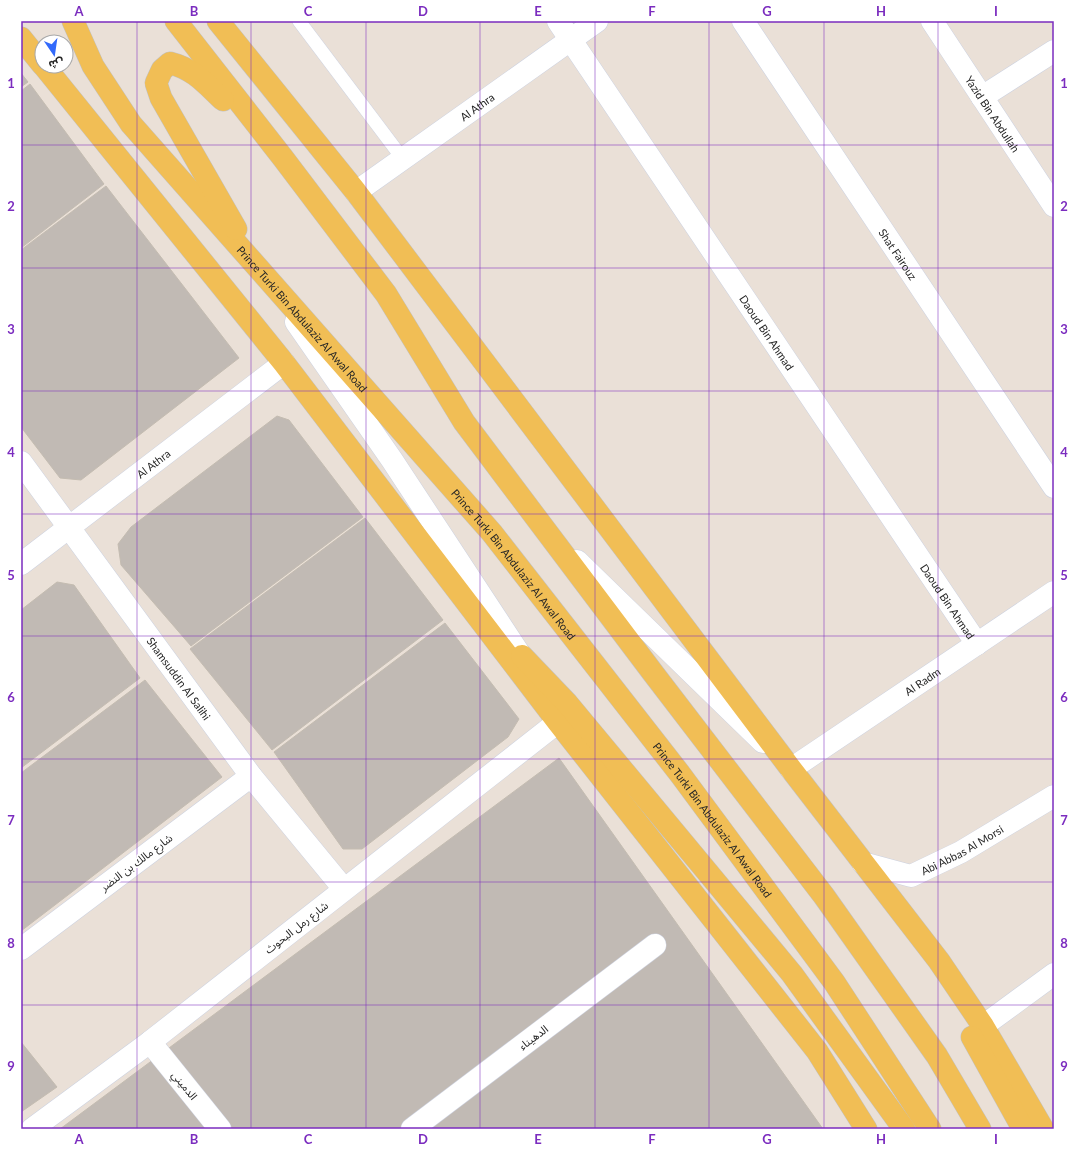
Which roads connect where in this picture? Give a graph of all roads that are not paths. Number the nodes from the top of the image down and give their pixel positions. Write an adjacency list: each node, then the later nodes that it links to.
1 (73, 21): 19 (main road, Prince Turki Bin Abdulaziz Al Awal Road)
2 (176, 21): 15 (main road)
3 (218, 21): 17 (main road)
4 (299, 21): 16 (lane)
5 (558, 21): 10 (street, Daoud Bin Ahmad)
6 (597, 21): 10 (street, Al Athra)
7 (743, 21): 22 (street, Shat Fairouz)
8 (932, 21): 14 (street, Yazid Bin Abdullah)
9 (21, 38): 12 (main road)
10 (570, 40): 16 (street, Al Athra); 27 (street, Daoud Bin Ahmad)
11 (1054, 51): 14 (street)
12 (34, 54)
13 (50, 74): 20 (main road)
14 (982, 97): 18 (street, Yazid Bin Abdullah)
15 (283, 158): 19 (main road); 24 (main road)
16 (403, 159): 17 (street, Al Athra)
17 (356, 192): 30 (main road)
18 (1054, 206)
19 (257, 267): 28 (street); 45 (main road, Prince Turki Bin Abdulaziz Al Awal Road)
20 (284, 363): 23 (street, Al Athra); 29 (main road)
21 (21, 462): 23 (street, Shamsuddin Al Salihi)
22 (1054, 487)
23 (70, 526): 25 (street, Al Athra); 31 (street, Shamsuddin Al Salihi)
24 (544, 529): 30 (street); 46 (main road)
25 (21, 564)
26 (1054, 592): 27 (street, Al Radm)
27 (977, 644): 30 (street, Al Radm)
28 (516, 649): 29 (street); 44 (main road)
29 (558, 722): 34 (street, شارع رمل البحوث); 43 (main road)
30 (791, 769): 33 (main road)
31 (251, 776): 34 (street, Shamsuddin Al Salihi); 36 (street, شارع مالك بن النضر)
32 (1054, 796): 33 (street, Abi Abbas Al Morsi)
33 (863, 863): 38 (main road); 47 (main road)
34 (344, 889): 39 (street, شارع رمل البحوث)
35 (655, 945): 42 (street, الدهيناء)
36 (21, 949)
37 (1054, 974): 38 (street)
38 (983, 1026): 48 (main road)
39 (150, 1042): 40 (street, شارع رمل البحوث); 41 (street, الدميني)
40 (32, 1129)
41 (220, 1129)
42 (412, 1129)
43 (866, 1129)
44 (904, 1129)
45 (930, 1129)
46 (980, 1129)
47 (1022, 1129)
48 (1043, 1129)

